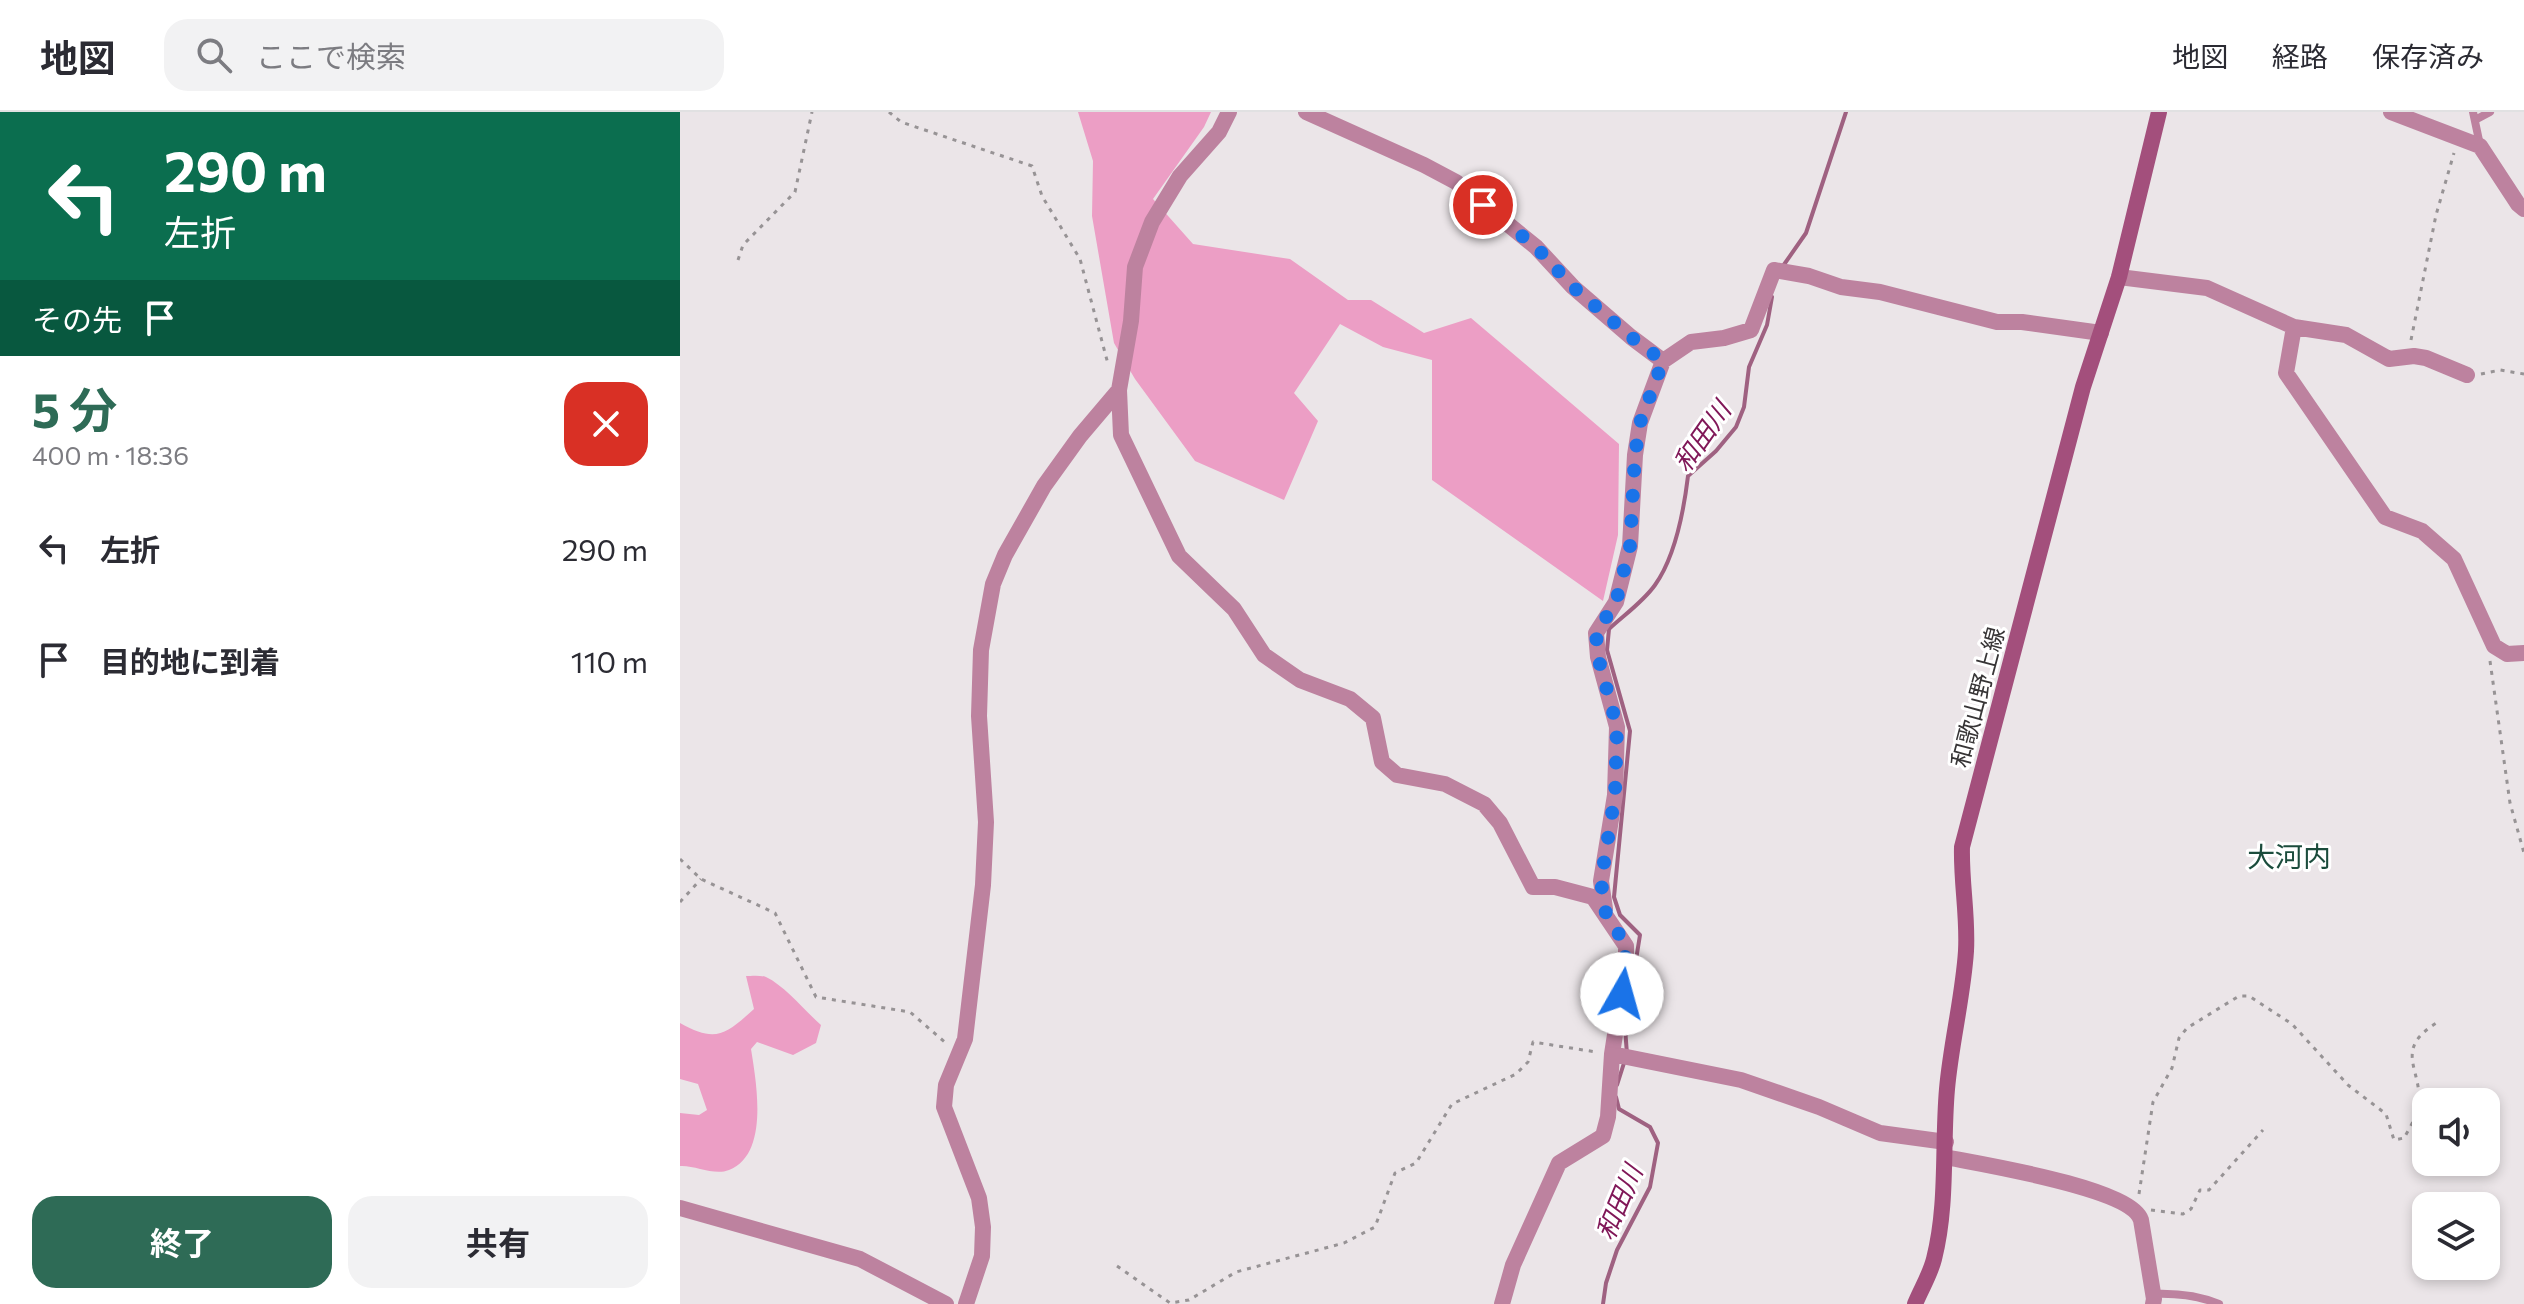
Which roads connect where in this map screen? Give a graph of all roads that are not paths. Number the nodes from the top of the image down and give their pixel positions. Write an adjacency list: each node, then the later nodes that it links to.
1 (1229, 112): 14 (street)
2 (1306, 112): 12 (street)
3 (2159, 112): 9 (main road, 和歌山野上線)
4 (2391, 112): 7 (street)
5 (2490, 112): 6 (lane)
6 (2474, 116): 7 (lane)
7 (2480, 146): 8 (street)
8 (2524, 209)
9 (2119, 277): 10 (street); 11 (main road, 和歌山野上線)
10 (2294, 327): 13 (street); 15 (street)
11 (2101, 333): 12 (street); 18 (main road, 和歌山野上線)
12 (1663, 361): 16 (street)
13 (2467, 375)
14 (1119, 390): 16 (street); 22 (street)
15 (2524, 653)
16 (1605, 911): 17 (street)
17 (1612, 1054): 18 (street); 23 (street)
18 (1946, 1149): 20 (street); 24 (main road, 和歌山野上線)
19 (680, 1208): 21 (street)
20 (2153, 1299): 25 (lane)
21 (946, 1304)
22 (966, 1304)
23 (1502, 1304)
24 (1915, 1304)
25 (2219, 1304)

